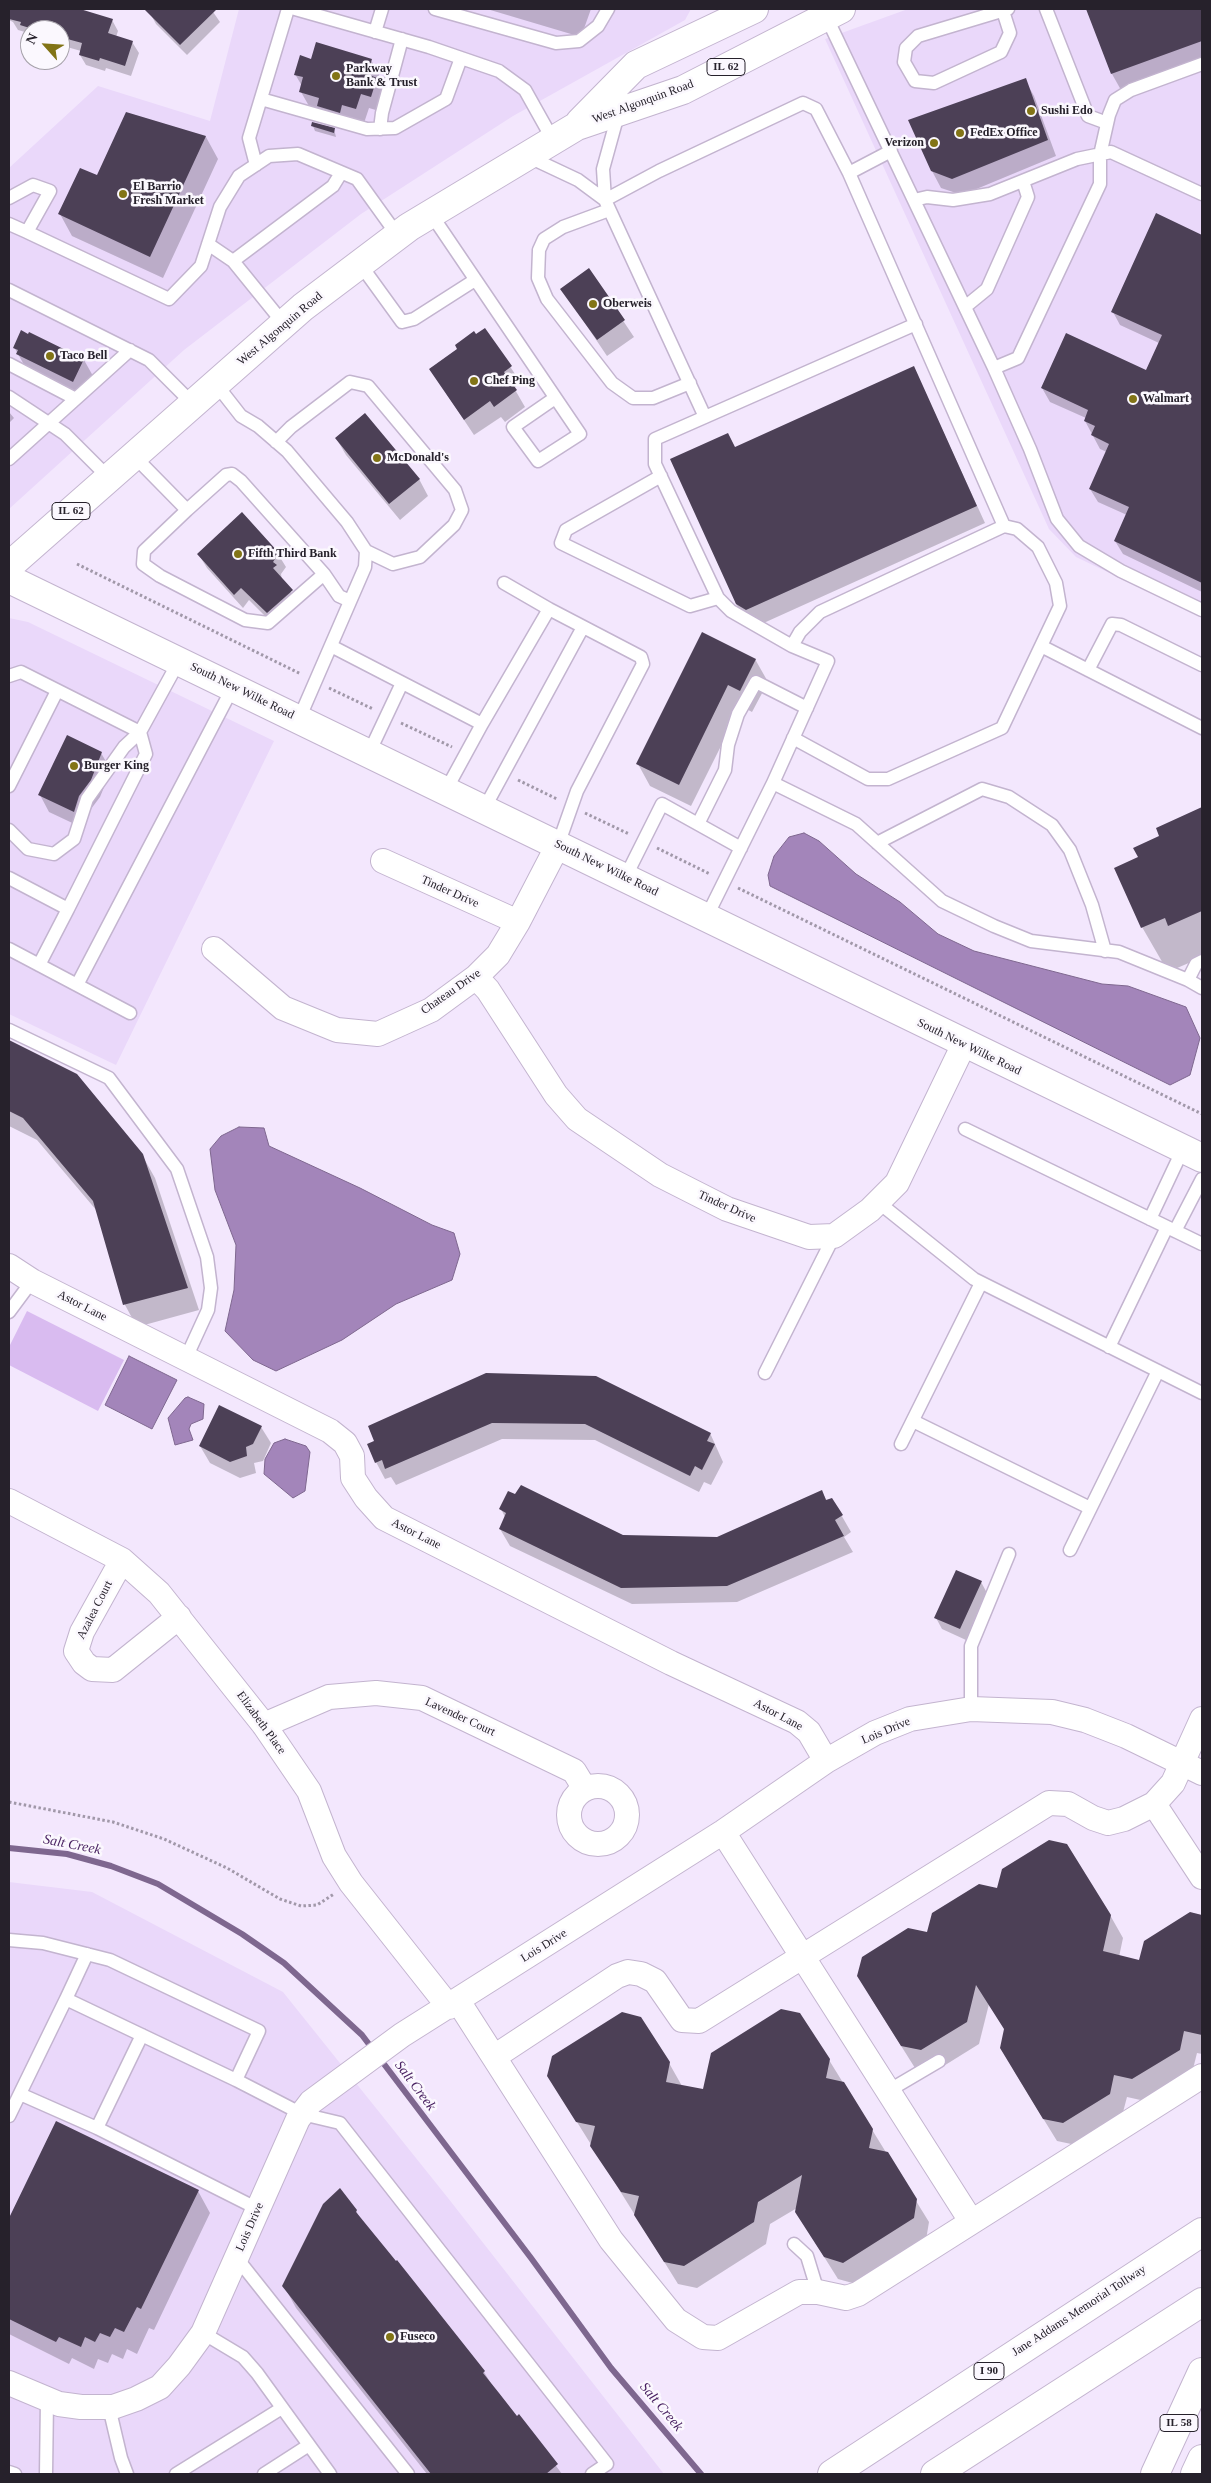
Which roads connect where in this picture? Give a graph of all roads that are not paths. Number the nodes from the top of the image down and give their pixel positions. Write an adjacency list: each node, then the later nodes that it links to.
1 (288, 9): 14 (lane)
2 (295, 9): 10 (lane)
3 (382, 9): 10 (lane)
4 (435, 9): 5 (lane)
5 (608, 9)
6 (754, 9): 17 (main road, West Algonquin Road / IL 62)
7 (1046, 9): 16 (lane)
8 (1005, 10): 8 (lane)
9 (830, 11): 15 (main road, West Algonquin Road / IL 62); 20 (lane)
10 (375, 32): 11 (lane)
11 (402, 40): 12 (lane); 18 (lane)
12 (461, 58): 18 (lane); 19 (lane)
13 (1202, 64): 16 (lane)
14 (261, 99): 18 (lane); 23 (lane)
15 (619, 111): 17 (main road, West Algonquin Road / IL 62); 30 (lane)
16 (1107, 123): 21 (lane)
17 (577, 126): 19 (main road, West Algonquin Road / IL 62)
18 (380, 129)
19 (553, 140): 22 (main road, West Algonquin Road / IL 62)
20 (891, 151): 25 (lane); 29 (lane)
21 (1100, 154): 26 (lane); 27 (lane); 45 (lane)
22 (527, 156): 30 (lane); 31 (main road, West Algonquin Road / IL 62)
23 (256, 165): 24 (lane); 35 (lane)
24 (341, 172): 34 (lane); 36 (lane)
25 (849, 173): 30 (lane); 42 (lane)
26 (1023, 181): 29 (lane); 40 (lane)
27 (1202, 194)
28 (9, 198): 33 (lane)
29 (914, 200): 40 (lane)
30 (607, 205): 46 (lane); 46 (lane)
31 (431, 214): 34 (main road, West Algonquin Road / IL 62); 38 (lane)
32 (9, 224): 33 (lane)
33 (28, 232): 35 (lane)
34 (398, 236): 37 (main road, West Algonquin Road / IL 62)
35 (208, 244): 36 (lane)
36 (233, 261): 41 (lane)
37 (360, 264): 38 (lane); 41 (main road, West Algonquin Road / IL 62)
38 (475, 280): 50 (lane)
39 (9, 290): 43 (lane)
40 (965, 307): 45 (lane)
41 (284, 324): 47 (main road, West Algonquin Road / IL 62)
42 (916, 324): 52 (lane); 60 (lane)
43 (130, 350): 49 (lane); 51 (lane)
44 (9, 364): 49 (lane)
45 (994, 368): 69 (lane)
46 (690, 383): 52 (lane)
47 (216, 384): 51 (main road, West Algonquin Road / IL 62); 54 (lane)
48 (9, 397): 53 (lane)
49 (74, 398): 53 (lane)
50 (555, 398): 50 (lane)
51 (193, 404): 55 (main road, West Algonquin Road / IL 62)
52 (706, 417): 57 (lane)
53 (48, 422): 56 (lane); 58 (lane)
54 (276, 442): 61 (lane); 61 (lane)
55 (134, 456): 58 (main road, West Algonquin Road / IL 62); 59 (lane)
56 (9, 459)
57 (661, 476): 66 (lane); 66 (lane)
58 (109, 478): 62 (main road, West Algonquin Road / IL 62)
59 (187, 510): 63 (lane); 63 (lane)
60 (1004, 526): 72 (lane); 73 (lane)
61 (366, 551): 67 (lane)
62 (9, 566)
63 (324, 574): 67 (lane)
64 (9, 579): 74 (main road, South New Wilke Road)
65 (504, 583): 68 (lane)
66 (718, 598): 72 (lane)
67 (350, 601): 71 (lane)
68 (549, 609): 70 (lane); 83 (lane)
69 (1202, 610)
70 (583, 627): 91 (lane); 95 (lane)
71 (331, 646): 78 (lane); 82 (lane)
72 (792, 646): 81 (lane)
73 (1041, 646): 76 (lane); 86 (lane)
74 (179, 661): 79 (main road, South New Wilke Road); 85 (lane)
75 (1202, 665): 76 (lane)
76 (1088, 670): 84 (lane)
77 (9, 676): 80 (lane)
78 (402, 683): 83 (lane); 87 (lane)
79 (233, 686): 82 (main road, South New Wilke Road); 110 (lane)
80 (57, 690): 85 (lane); 89 (lane)
81 (807, 708): 86 (lane); 92 (lane)
82 (299, 719): 87 (main road, South New Wilke Road)
83 (482, 724): 90 (lane)
84 (1202, 728)
85 (140, 732): 93 (lane); 100 (lane)
86 (793, 738): 88 (lane)
87 (369, 753): 90 (main road, South New Wilke Road)
88 (773, 784): 94 (lane); 96 (lane)
89 (9, 786)
90 (446, 790): 91 (main road, South New Wilke Road)
91 (484, 809): 95 (main road, South New Wilke Road)
92 (698, 824): 96 (lane); 99 (lane)
93 (9, 830)
94 (877, 843): 105 (lane); 105 (lane)
95 (558, 845): 99 (main road, South New Wilke Road); 102 (street, Chateau Drive)
96 (741, 848): 101 (lane)
97 (383, 861): 102 (street, Tinder Drive)
98 (9, 878): 100 (lane)
99 (625, 878): 101 (main road, South New Wilke Road)
100 (68, 908): 107 (lane)
101 (706, 918): 114 (main road, South New Wilke Road)
102 (518, 922): 108 (street, Chateau Drive)
103 (9, 949): 107 (lane)
104 (214, 949): 108 (street, Chateau Drive)
105 (1106, 951): 109 (lane)
106 (1202, 961): 109 (lane)
107 (39, 965): 110 (lane)
108 (476, 977): 120 (street, Tinder Drive)
109 (1188, 980): 111 (lane)
110 (77, 985): 112 (lane)
111 (1202, 988)
112 (130, 1013)
113 (9, 1030): 127 (lane)
114 (964, 1044): 116 (main road, South New Wilke Road); 117 (street)
115 (965, 1129): 118 (lane)
116 (1197, 1158): 118 (lane); 119 (lane)
117 (878, 1202): 120 (street); 124 (lane)
118 (1150, 1218): 119 (lane)
119 (1171, 1229): 121 (lane); 126 (lane)
120 (834, 1236): 129 (lane)
121 (1202, 1244)
122 (9, 1266): 123 (street, Astor Lane)
123 (32, 1281): 125 (lane); 127 (street, Astor Lane)
124 (981, 1283): 126 (lane); 131 (lane)
125 (9, 1312)
126 (1109, 1347): 128 (lane)
127 (186, 1358): 142 (street, Astor Lane)
128 (1158, 1371): 130 (lane); 134 (lane)
129 (765, 1373)
130 (1202, 1393)
131 (913, 1421): 132 (lane); 134 (lane)
132 (901, 1444)
133 (9, 1501): 137 (street, Elizabeth Place)
134 (1090, 1508): 135 (lane)
135 (1070, 1550)
136 (1010, 1554): 139 (lane)
137 (122, 1560): 138 (street, Elizabeth Place); 138 (street, Azalea Court)
138 (179, 1617): 141 (street, Elizabeth Place)
139 (972, 1709): 142 (street, Lois Drive); 143 (street, Lois Drive)
140 (1202, 1719): 143 (street)
141 (264, 1725): 144 (street, Lavender Court); 152 (street, Elizabeth Place)
142 (826, 1761): 146 (street, Lois Drive)
143 (1192, 1768): 145 (street)
144 (585, 1789)
145 (1154, 1804): 147 (street); 150 (street)
146 (723, 1832): 150 (street); 152 (street, Lois Drive)
147 (1202, 1877)
148 (9, 1940): 149 (lane)
149 (87, 1954): 151 (lane); 157 (lane)
150 (803, 1956): 154 (street); 158 (street)
151 (66, 1999): 153 (lane); 159 (lane)
152 (453, 2004): 154 (street, Elizabeth Place); 160 (street, Lois Drive)
153 (142, 2035): 157 (lane); 162 (lane)
154 (494, 2057): 168 (street, Elizabeth Place)
155 (939, 2061): 158 (lane)
156 (1202, 2076): 164 (street, Elizabeth Place)
157 (236, 2080): 160 (lane)
158 (888, 2091): 164 (street)
159 (20, 2094): 161 (lane); 162 (lane)
160 (302, 2114): 163 (street, Lois Drive); 186 (lane)
161 (9, 2116)
162 (97, 2128): 163 (lane)
163 (258, 2209): 167 (street, Lois Drive)
164 (972, 2222): 168 (street, Elizabeth Place)
165 (1202, 2232): 187 (main road, Jane Addams Memorial Tollway / I 90)
166 (794, 2244): 168 (lane)
167 (236, 2257): 170 (street, Lois Drive); 185 (lane)
168 (818, 2292)
169 (1202, 2302): 188 (main road)
170 (202, 2333): 174 (street, Lois Drive); 175 (lane)
171 (1202, 2372): 189 (main road, IL 58)
172 (9, 2383): 173 (street, Lois Drive)
173 (41, 2398): 174 (street, Lois Drive); 180 (lane)
174 (109, 2407): 181 (lane)
175 (282, 2408): 176 (lane); 182 (lane)
176 (309, 2445): 183 (lane); 184 (lane)
177 (1202, 2459): 190 (main road)
178 (9, 2472): 179 (lane)
179 (14, 2474)
180 (46, 2474)
181 (127, 2474)
182 (176, 2474)
183 (264, 2474)
184 (330, 2474)
185 (408, 2474)
186 (592, 2474)
187 (832, 2474)
188 (935, 2474)
189 (1155, 2474)
190 (1195, 2474)

